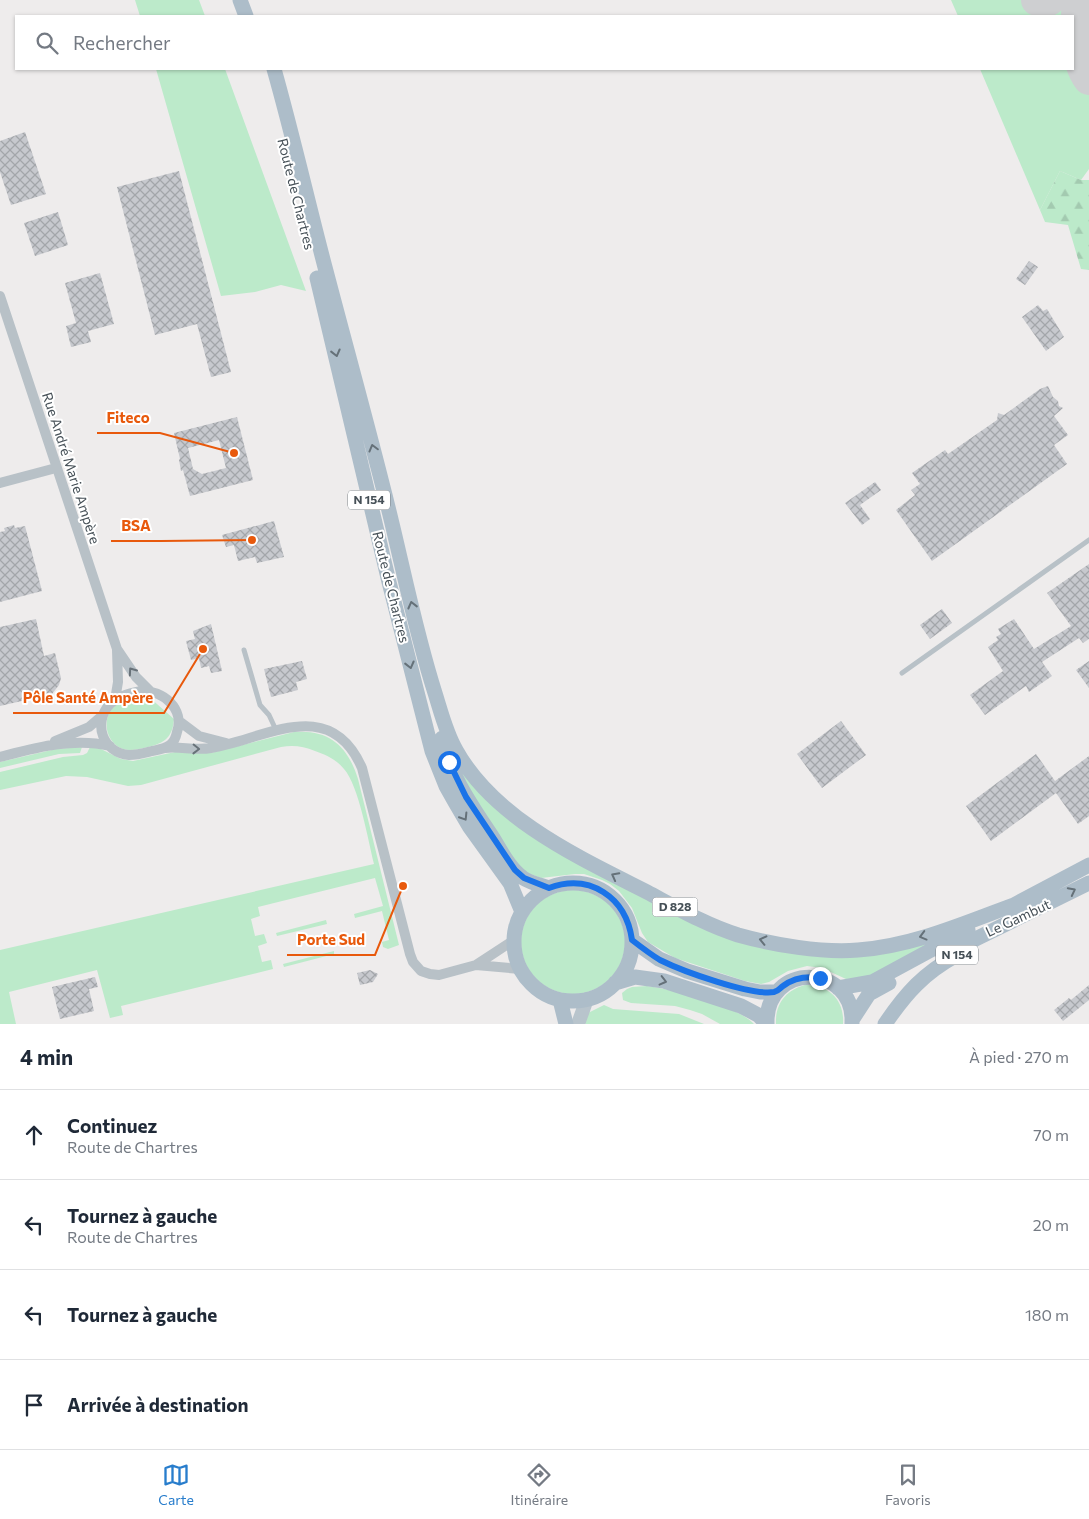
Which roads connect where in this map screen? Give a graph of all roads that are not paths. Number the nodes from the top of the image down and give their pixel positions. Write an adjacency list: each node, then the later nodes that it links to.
1 (240, 0): 3 (main road)
2 (251, 0): 4 (main road)
3 (246, 15)
4 (257, 15)
5 (263, 70): 30 (main road, Route de Chartres / N 154, one-way to 30)
6 (274, 70): 13 (main road, N 154, one-way to 6)
7 (0, 296): 8 (street, Rue André Marie Ampère)
8 (56, 468): 9 (street); 11 (street, Rue André Marie Ampère)
9 (0, 483)
10 (1089, 540): 14 (lane)
11 (117, 648): 15 (street, Rue André Marie Ampère, one-way to 11); 16 (street, Rue André Marie Ampère)
12 (244, 650): 19 (lane)
13 (428, 670): 27 (main road, N 154); 28 (main road, D 828, one-way to 13)
14 (902, 673)
15 (150, 691): 16 (street); 18 (street)
16 (115, 700): 17 (street)
17 (103, 715): 21 (street); 22 (street)
18 (180, 721): 20 (street); 23 (street)
19 (276, 730): 20 (street); 33 (street)
20 (227, 743): 23 (street, one-way to 20)
21 (110, 746): 22 (street); 23 (street)
22 (38, 748): 24 (street)
23 (165, 748)
24 (0, 757)
25 (1089, 865): 28 (main road, Le Gambut / D 828)
26 (1089, 883): 29 (main road, Le Gambut, one-way to 26)
27 (549, 888): 30 (main road); 32 (main road)
28 (1019, 903): 36 (main road, D 828)
29 (1046, 905): 40 (main road, Le Gambut); 44 (main road, N 154)
30 (522, 912): 31 (main road)
31 (514, 940): 33 (street); 34 (main road)
32 (632, 940): 35 (main road); 37 (main road)
33 (476, 965): 34 (street)
34 (520, 969): 39 (main road)
35 (616, 983): 38 (main road); 43 (main road, one-way to 43)
36 (838, 988): 37 (main road); 40 (main road)
37 (777, 992): 43 (main road)
38 (587, 999): 39 (main road); 42 (main road)
39 (560, 1000): 41 (main road)
40 (852, 1022)
41 (566, 1024)
42 (578, 1024)
43 (767, 1024)
44 (885, 1024)

